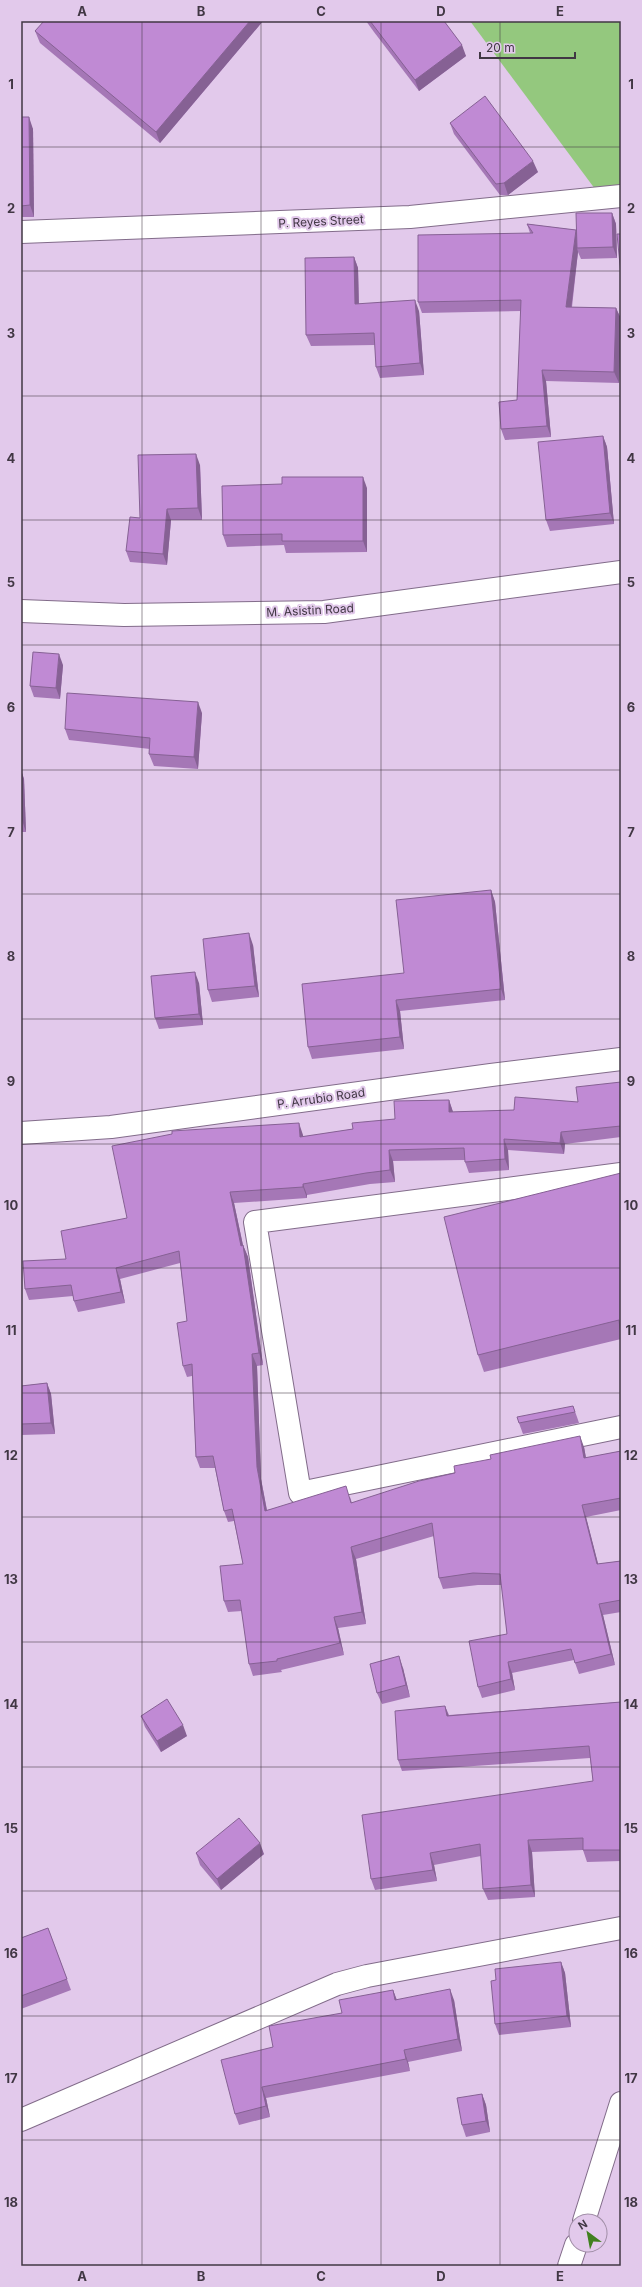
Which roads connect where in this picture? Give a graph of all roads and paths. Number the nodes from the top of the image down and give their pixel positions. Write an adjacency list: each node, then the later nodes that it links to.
1 (621, 196): 2 (street, P. Reyes Street)
2 (21, 232)
3 (621, 572): 4 (street, M. Asistin Road)
4 (21, 611)
5 (621, 1059): 6 (street, P. Arrubio Road)
6 (21, 1133)
7 (621, 1174): 8 (street)
8 (621, 1427)
9 (621, 1928): 11 (street)
10 (621, 2104): 12 (street)
11 (21, 2120)
12 (587, 2213)
13 (573, 2253): 14 (street)
14 (569, 2266)

